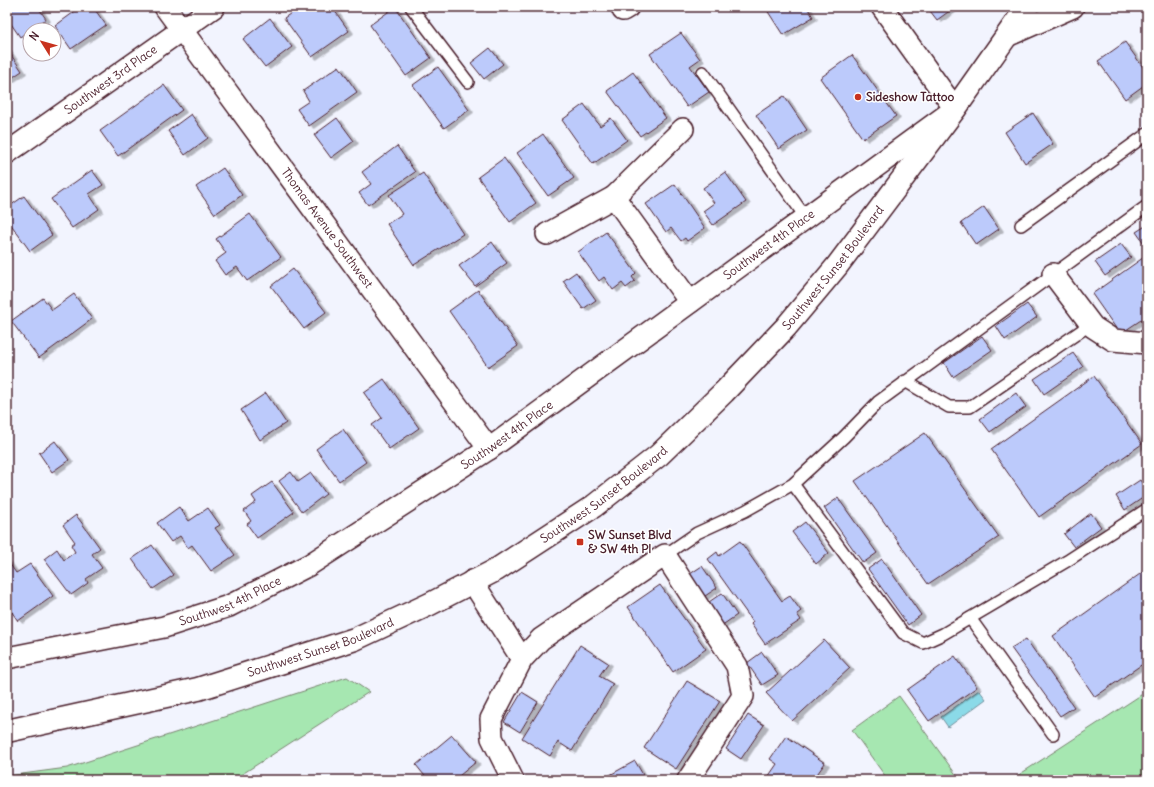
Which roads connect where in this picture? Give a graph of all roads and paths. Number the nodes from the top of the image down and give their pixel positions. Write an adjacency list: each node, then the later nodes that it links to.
1 (165, 7): 7 (street, Thomas Avenue Southwest)
2 (214, 7): 7 (street, Southwest 3rd Place)
3 (411, 7): 10 (lane)
4 (882, 7): 11 (street)
5 (1027, 7): 8 (main road, Southwest Sunset Boulevard)
6 (1074, 7): 8 (street)
7 (182, 30): 14 (street, Southwest 3rd Place); 25 (street, Thomas Avenue Southwest)
8 (1007, 36): 11 (main road, Southwest Sunset Boulevard)
9 (703, 72): 17 (lane)
10 (468, 82)
11 (955, 109): 17 (street, Southwest 4th Place); 29 (main road, Southwest Sunset Boulevard)
12 (683, 129): 15 (street)
13 (1147, 134): 18 (lane)
14 (7, 153)
15 (614, 197): 19 (street); 21 (street)
16 (1147, 206): 20 (lane)
17 (806, 218): 21 (street, Southwest 4th Place)
18 (1021, 225)
19 (547, 234)
20 (1053, 274): 22 (street); 24 (lane)
21 (690, 302): 25 (street, Southwest 4th Place)
22 (1091, 324): 23 (street); 24 (lane)
23 (1147, 343)
24 (906, 381): 26 (lane)
25 (490, 449): 31 (street, Southwest 4th Place)
26 (793, 484): 28 (lane); 30 (lane)
27 (1147, 509): 30 (lane)
28 (665, 555): 32 (street); 36 (street)
29 (472, 582): 32 (street); 33 (main road, Southwest Sunset Boulevard)
30 (970, 618): 34 (lane)
31 (7, 658)
32 (522, 659): 35 (street)
33 (7, 731)
34 (1053, 734)
35 (513, 780)
36 (688, 780)

